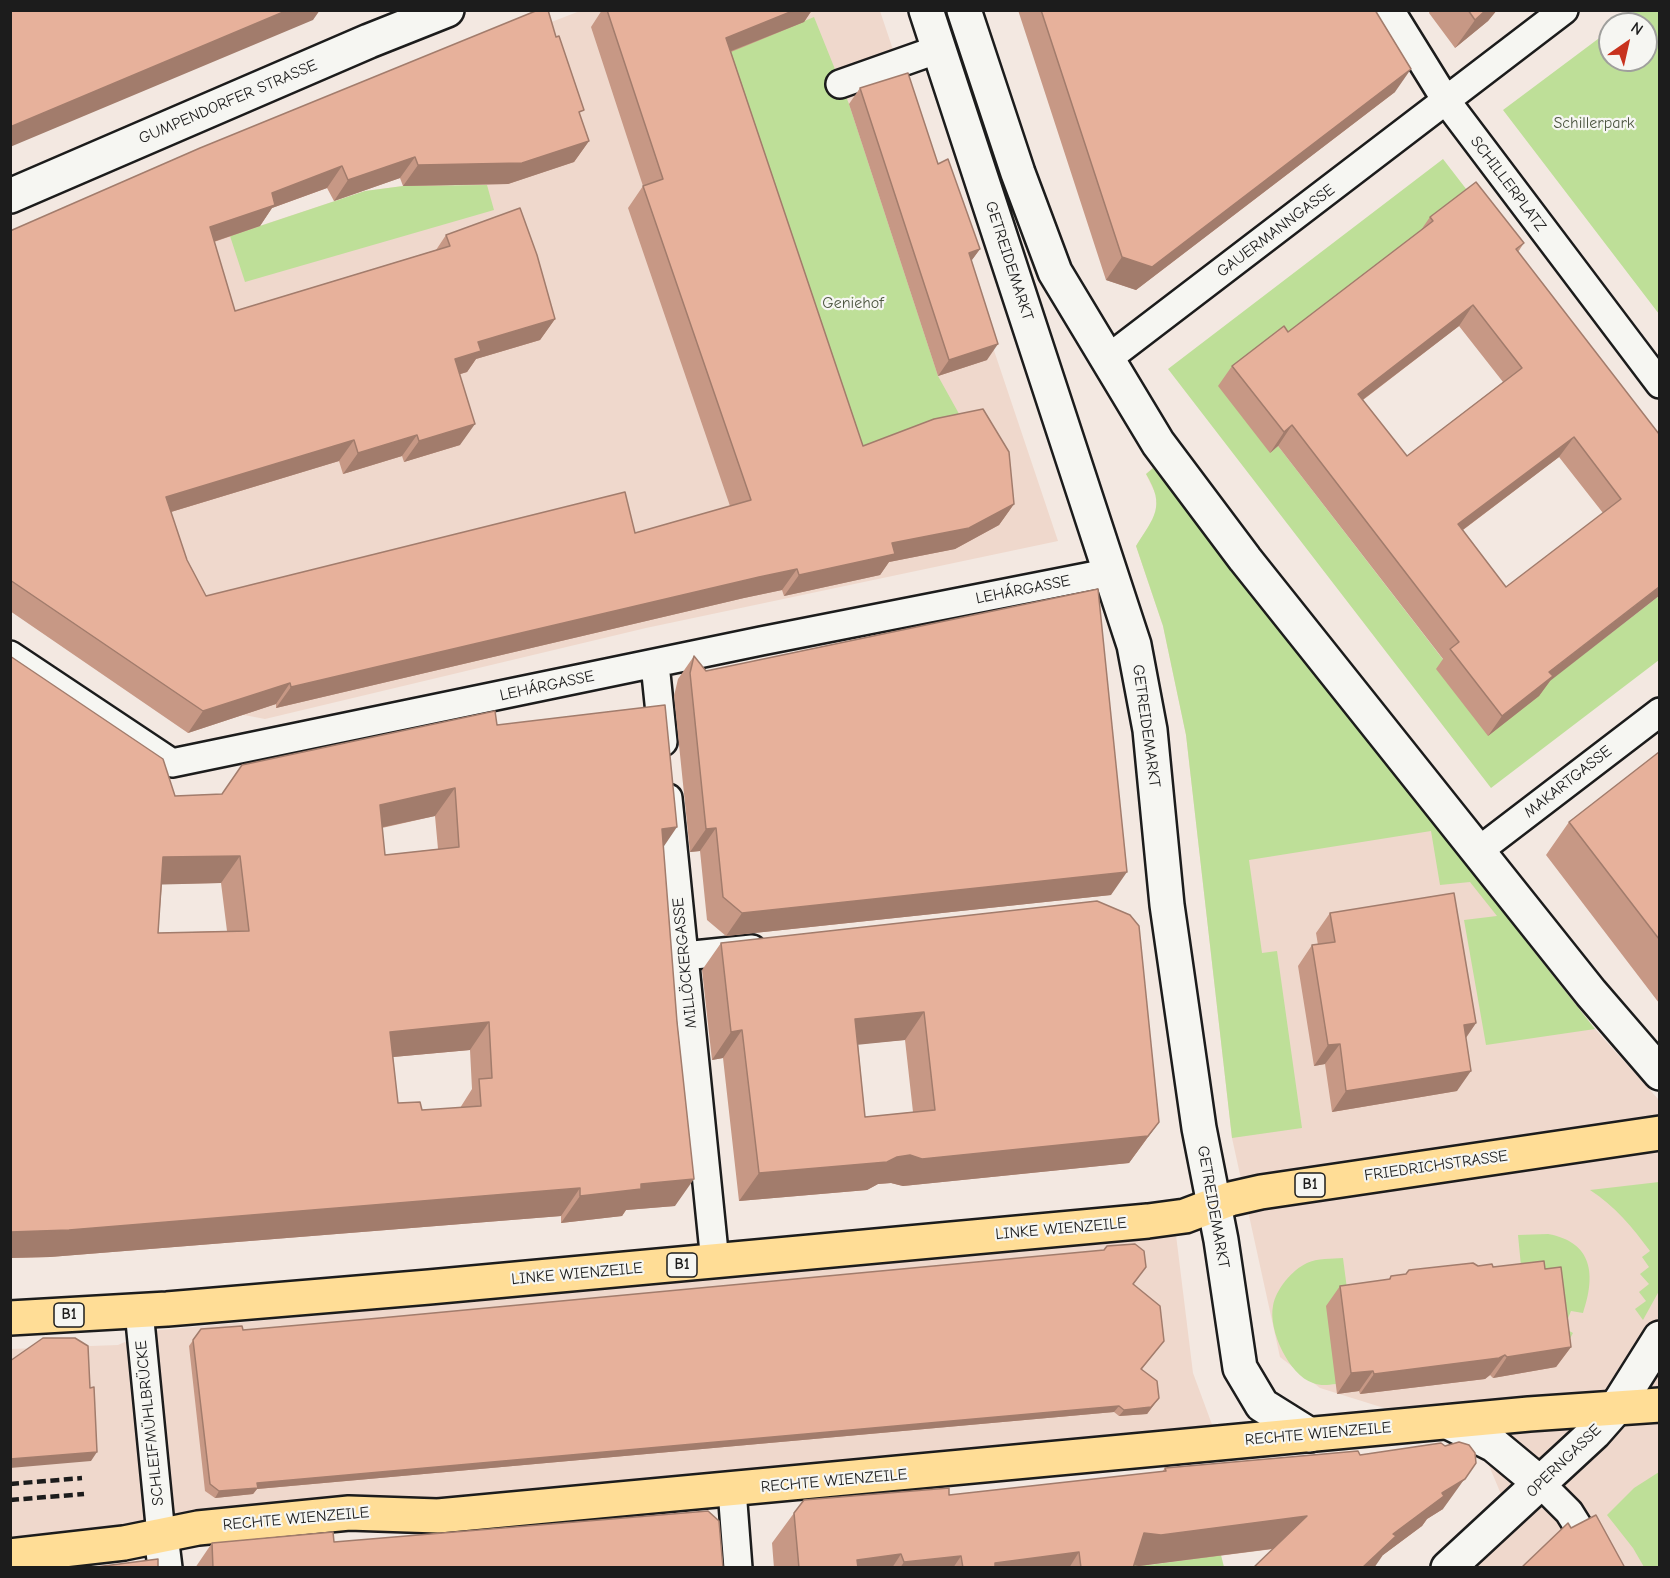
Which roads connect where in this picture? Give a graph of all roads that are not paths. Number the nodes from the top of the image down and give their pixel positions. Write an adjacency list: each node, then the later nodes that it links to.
1 (447, 10): 9 (main road, GUMPENDORFER STRASSE)
2 (926, 10): 6 (main road, GETREIDEMARKT)
3 (964, 10): 10 (main road)
4 (1390, 10): 8 (street, SCHILLERPLATZ)
5 (1564, 10): 8 (street)
6 (939, 49): 7 (street); 12 (main road, GETREIDEMARKT)
7 (840, 84)
8 (1447, 102): 10 (street, GAUERMANNGASSE); 11 (street, SCHILLERPLATZ)
9 (10, 196)
10 (1106, 360): 16 (main road)
11 (1659, 384)
12 (1112, 572): 14 (street, LEHÁRGASSE); 21 (main road, GETREIDEMARKT)
13 (10, 655): 14 (street, LEHÁRGASSE)
14 (655, 664): 18 (street, MILLÖCKERGASSE)
15 (1659, 712): 16 (street, MAKARTGASSE)
16 (1477, 852): 19 (main road)
17 (778, 946): 18 (street)
18 (684, 956): 22 (street, MILLÖCKERGASSE)
19 (1659, 1073)
20 (1659, 1133): 21 (main road, FRIEDRICHSTRASSE / B1)
21 (1213, 1206): 22 (main road, LINKE WIENZEILE / B1); 29 (main road, GETREIDEMARKT)
22 (715, 1262): 23 (main road, LINKE WIENZEILE / B1)
23 (140, 1311): 24 (main road, LINKE WIENZEILE / B1); 32 (street, SCHLEIFMÜHLBRÜCKE)
24 (10, 1318)
25 (1659, 1338): 27 (main road, OPERNGASSE)
26 (1659, 1405): 27 (main road, RECHTE WIENZEILE)
27 (1616, 1408): 28 (main road, RECHTE WIENZEILE); 30 (main road, OPERNGASSE)
28 (1448, 1422): 29 (main road, RECHTE WIENZEILE); 30 (main road)
29 (1310, 1435): 31 (main road, RECHTE WIENZEILE)
30 (1541, 1484): 36 (main road, OPERNGASSE); 37 (street)
31 (732, 1490): 32 (main road, RECHTE WIENZEILE); 35 (street)
32 (161, 1535): 33 (main road, RECHTE WIENZEILE); 34 (main road)
33 (10, 1556)
34 (165, 1568)
35 (738, 1568)
36 (1448, 1568)
37 (1604, 1568)

